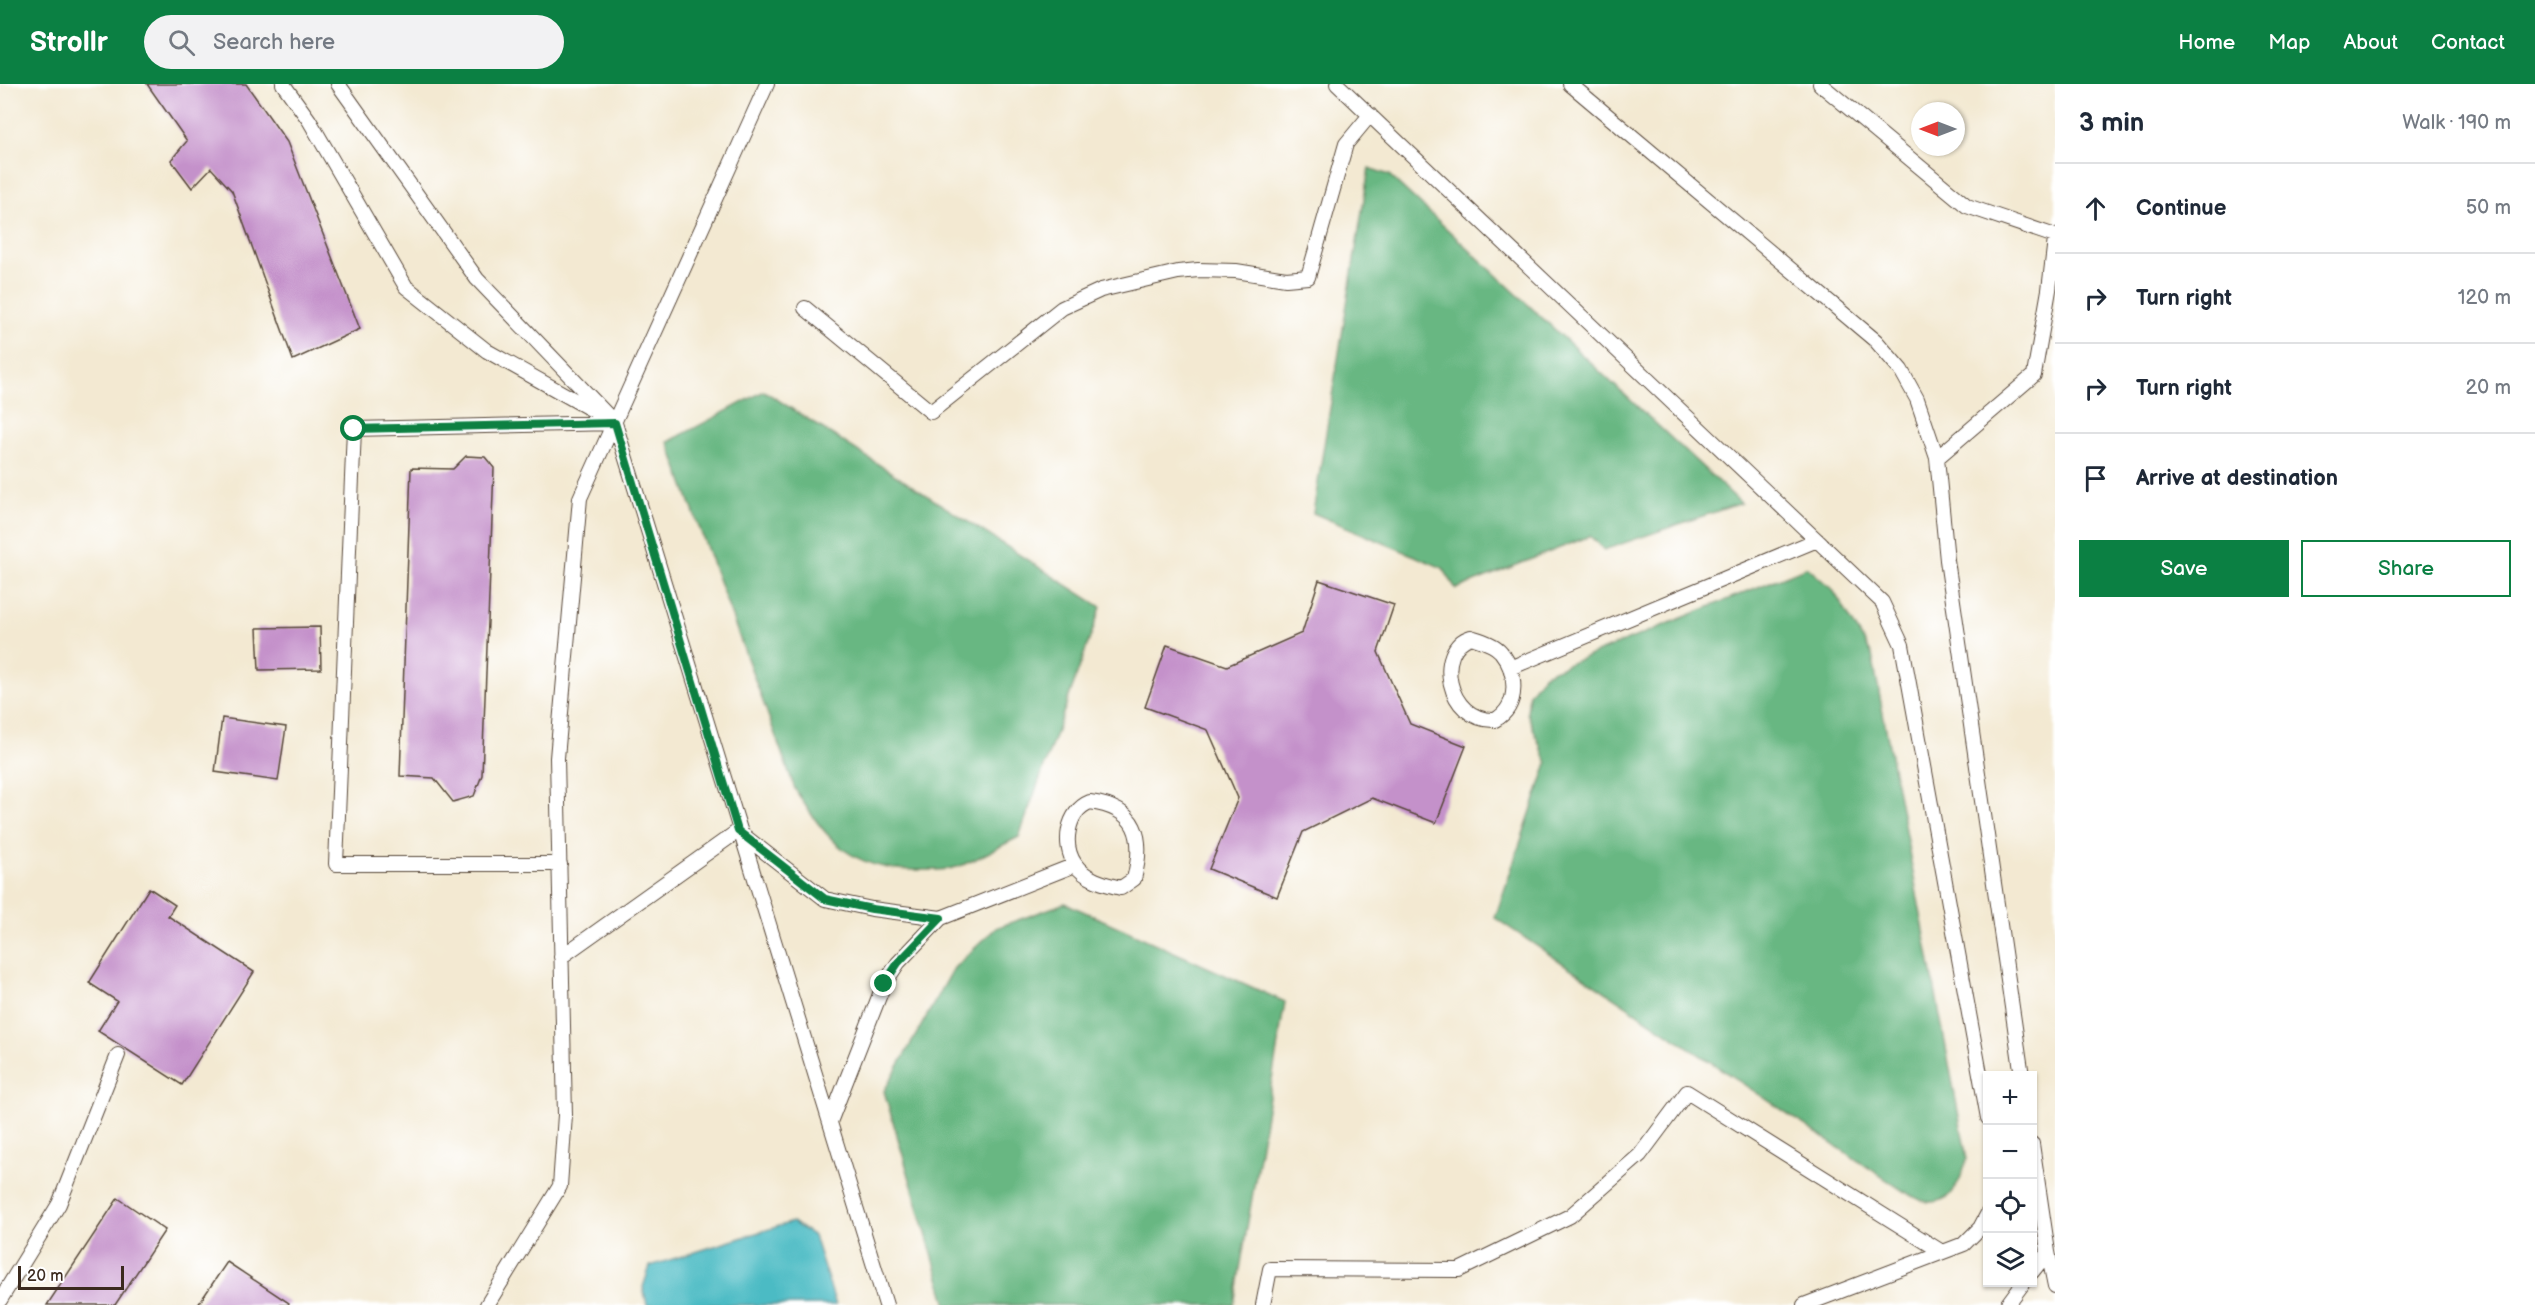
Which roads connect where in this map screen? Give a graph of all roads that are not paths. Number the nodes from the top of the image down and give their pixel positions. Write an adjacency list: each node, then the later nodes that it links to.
1 (283, 84): 10 (lane)
2 (338, 84): 10 (lane)
3 (767, 84): 10 (lane)
4 (1337, 84): 7 (lane)
5 (1570, 84): 11 (lane)
6 (1820, 84): 8 (lane)
7 (1370, 115): 9 (lane); 12 (lane)
8 (2055, 237): 11 (lane)
9 (805, 308)
10 (615, 423): 14 (lane); 15 (lane); 15 (lane)
11 (1937, 458): 20 (lane)
12 (1817, 540): 13 (lane); 21 (lane)
13 (1510, 668): 13 (lane)
14 (738, 831): 17 (lane); 18 (lane); 22 (lane)
15 (560, 864): 18 (lane)
16 (1075, 865): 16 (lane); 17 (lane)
17 (941, 918): 22 (lane)
18 (561, 957): 31 (lane)
19 (117, 1055): 30 (lane)
20 (2021, 1071)
21 (1983, 1090)
22 (830, 1122): 32 (lane)
23 (2037, 1178): 26 (lane)
24 (1983, 1222): 25 (lane)
25 (1942, 1252): 33 (lane); 34 (lane)
26 (2048, 1252): 27 (lane); 28 (lane)
27 (2037, 1266)
28 (2055, 1286)
29 (2020, 1287): 35 (lane)
30 (0, 1300)
31 (487, 1305)
32 (886, 1305)
33 (1263, 1305)
34 (1804, 1305)
35 (2007, 1305)

